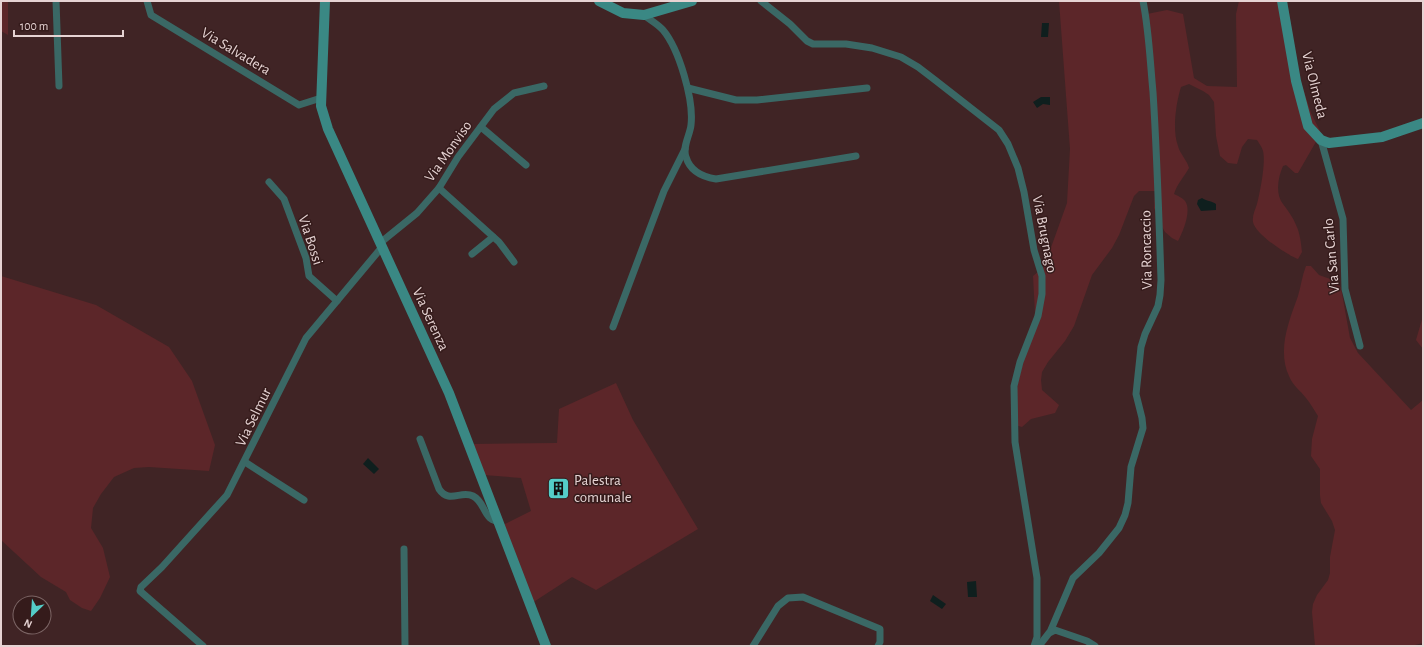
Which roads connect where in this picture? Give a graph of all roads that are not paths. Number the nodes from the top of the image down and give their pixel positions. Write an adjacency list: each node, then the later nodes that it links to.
1 (56, 1): 10 (street)
2 (147, 1): 14 (street, Via Salvadera)
3 (325, 1): 14 (street, Via Serenza)
4 (599, 1): 9 (street)
5 (692, 1): 9 (street)
6 (761, 1): 41 (street, Via Brugnago)
7 (1143, 1): 35 (street, Via Roncaccio)
8 (1282, 1): 17 (street, Via Olmeda)
9 (644, 15): 12 (street)
10 (59, 86)
11 (544, 86): 16 (street, Via Monviso)
12 (688, 88): 13 (street); 18 (street)
13 (867, 88)
14 (321, 98): 24 (street, Via Serenza)
15 (1423, 123): 17 (street, Via Olmeda)
16 (481, 127): 20 (street); 22 (street, Via Monviso)
17 (1321, 140): 29 (street, Via San Carlo)
18 (685, 148): 19 (street); 28 (street)
19 (856, 156)
20 (526, 165)
21 (269, 182): 27 (street, Via Bossi)
22 (439, 188): 23 (street); 24 (street, Via Monviso)
23 (493, 237): 25 (street); 26 (street)
24 (381, 245): 27 (street, Via Selmur); 33 (street, Via Serenza)
25 (472, 254)
26 (514, 262)
27 (337, 300): 31 (street, Via Selmur)
28 (613, 326)
29 (1360, 346)
30 (420, 439): 33 (street)
31 (245, 462): 32 (street); 36 (street, Via Selmur)
32 (304, 500)
33 (498, 522): 38 (street, Via Serenza)
34 (404, 549): 37 (street)
35 (1050, 632): 42 (street, Via Roncaccio); 43 (street)
36 (203, 646)
37 (405, 646)
38 (546, 646)
39 (753, 646): 40 (street)
40 (878, 646)
41 (1034, 646)
42 (1039, 646)
43 (1095, 646)

